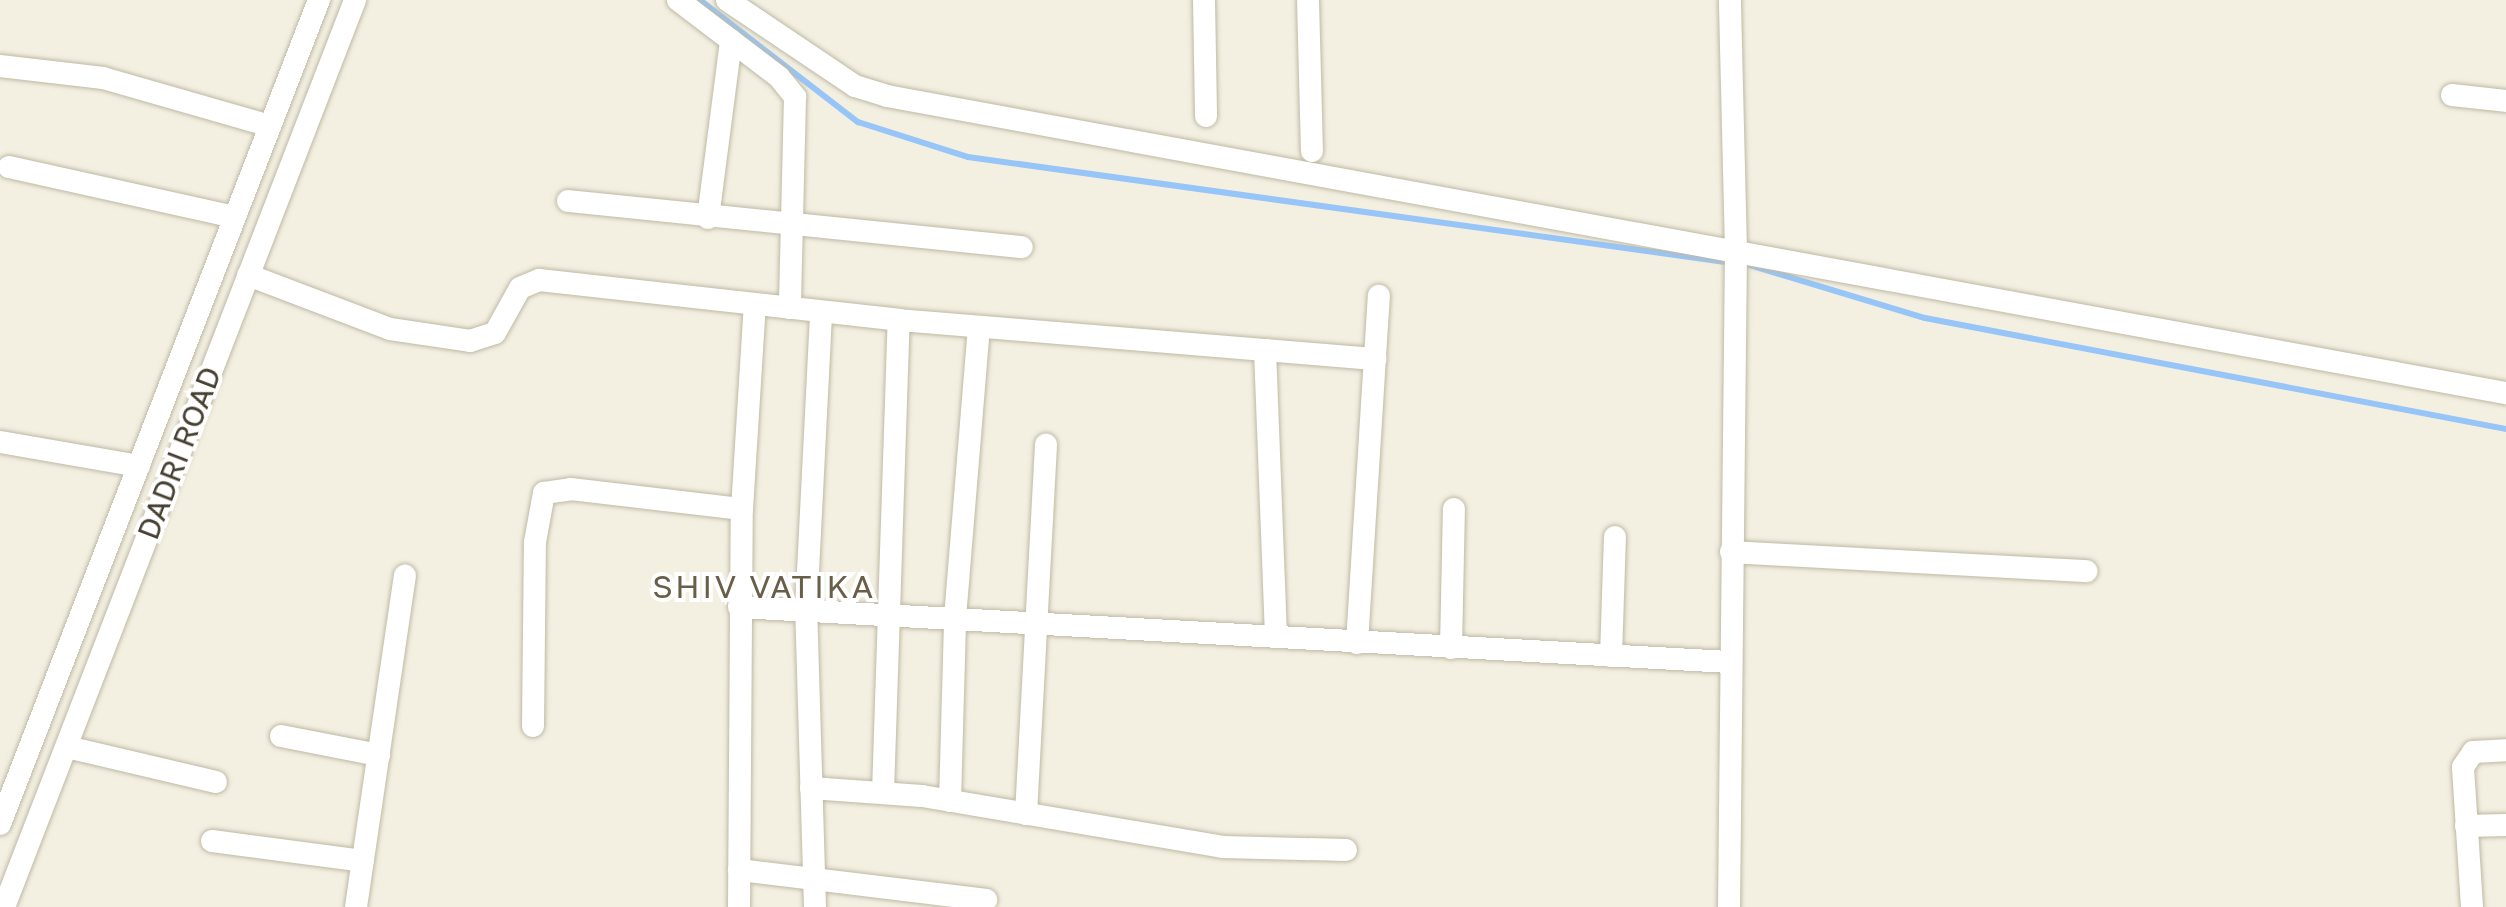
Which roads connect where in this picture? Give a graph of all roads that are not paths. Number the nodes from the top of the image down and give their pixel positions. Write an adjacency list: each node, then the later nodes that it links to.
1 (319, 0): 14 (street, DADRI ROAD)
2 (354, 0): 23 (street, DADRI ROAD)
3 (678, 0): 9 (street)
4 (727, 0): 8 (street)
5 (1204, 0): 13 (street)
6 (1308, 0): 15 (street)
7 (1730, 0): 22 (street)
8 (752, 8): 22 (street)
9 (731, 40): 19 (street); 20 (street)
10 (0, 66): 14 (street)
11 (2452, 94): 12 (street)
12 (2506, 100)
13 (1206, 116)
14 (270, 126): 18 (street, DADRI ROAD)
15 (1312, 151)
16 (9, 166): 18 (street)
17 (568, 201): 19 (street)
18 (235, 216): 35 (street, DADRI ROAD)
19 (708, 218): 20 (street)
20 (792, 228): 21 (street); 26 (street)
21 (1022, 247)
22 (1735, 259): 32 (street); 39 (street)
23 (248, 276): 25 (street); 54 (street, DADRI ROAD)
24 (1380, 296): 31 (street)
25 (755, 304): 26 (street); 36 (street)
26 (790, 308): 27 (street)
27 (821, 312): 28 (street); 43 (street)
28 (900, 320): 29 (street); 44 (street)
29 (980, 327): 30 (street); 45 (street)
30 (1265, 350): 31 (street); 47 (street)
31 (1376, 359): 48 (street)
32 (2506, 394)
33 (0, 442): 35 (street)
34 (1046, 446): 46 (street)
35 (139, 466): 62 (street, DADRI ROAD)
36 (742, 509): 42 (street); 52 (street)
37 (1454, 509): 49 (street)
38 (1615, 537): 50 (street)
39 (1731, 552): 40 (street); 51 (street)
40 (2086, 572)
41 (405, 576): 56 (street)
42 (739, 607): 43 (street); 68 (street)
43 (806, 611): 44 (street); 58 (street)
44 (885, 615): 45 (street); 59 (street)
45 (955, 618): 46 (street); 60 (street)
46 (1035, 622): 47 (street); 61 (street)
47 (1276, 637): 48 (street)
48 (1357, 643): 49 (street)
49 (1451, 648): 50 (street)
50 (1611, 656): 51 (street)
51 (1729, 662): 75 (street)
52 (533, 726)
53 (281, 736): 56 (street)
54 (67, 747): 57 (street); 71 (street, DADRI ROAD)
55 (2506, 750): 63 (street)
56 (379, 755): 67 (street)
57 (216, 782)
58 (811, 788): 59 (street); 69 (street)
59 (883, 793): 60 (street)
60 (950, 800): 61 (street)
61 (1026, 814): 66 (street)
62 (0, 824)
63 (2466, 826): 64 (street); 76 (street)
64 (2506, 826)
65 (212, 841): 67 (street)
66 (1346, 850)
67 (364, 861): 72 (street)
68 (739, 870): 69 (street); 73 (street)
69 (816, 880): 70 (street); 74 (street)
70 (986, 900)
71 (4, 907)
72 (356, 907)
73 (739, 907)
74 (815, 907)
75 (1728, 907)
76 (2472, 907)

